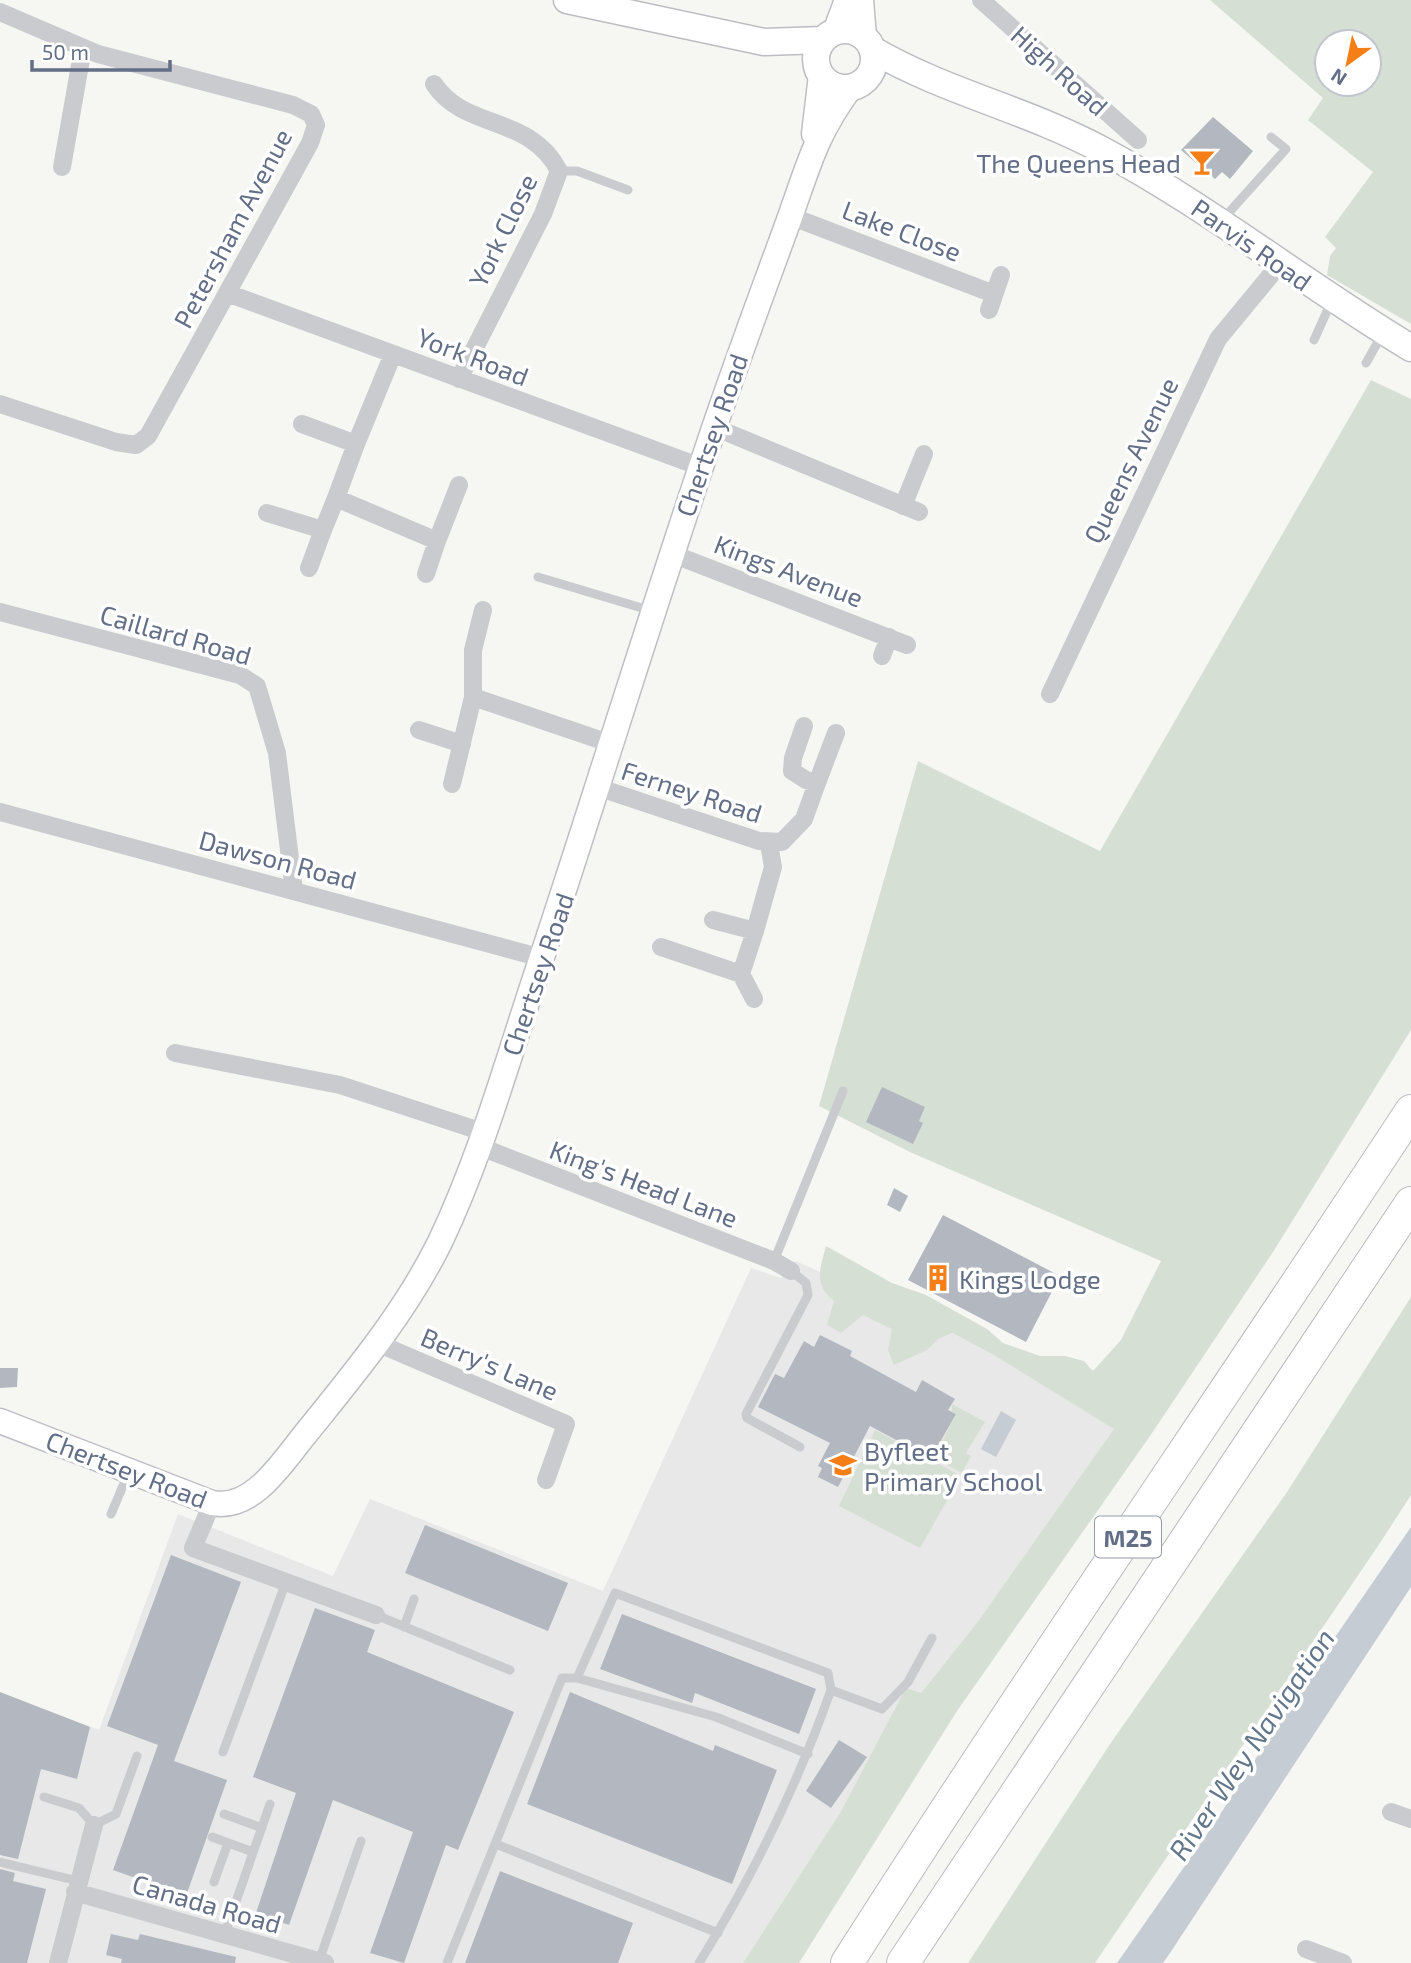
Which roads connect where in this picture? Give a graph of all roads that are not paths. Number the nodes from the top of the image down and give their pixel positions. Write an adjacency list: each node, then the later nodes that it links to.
1 (567, 0): 8 (main road)
2 (847, 0): 8 (street)
3 (861, 0): 6 (street)
4 (981, 0): 13 (street, High Road)
5 (0, 12): 7 (street, Petersham Avenue)
6 (869, 43): 8 (main road); 9 (main road, Parvis Road); 10 (main road)
7 (83, 48): 15 (street); 22 (street, Petersham Avenue)
8 (824, 53): 10 (main road); 14 (street, Chertsey Road)
9 (935, 80): 10 (main road, Parvis Road); 19 (main road, Parvis Road)
10 (859, 82): 14 (street, Chertsey Road)
11 (434, 84): 16 (street, York Close)
12 (1272, 136): 19 (lane)
13 (1138, 140)
14 (812, 149): 18 (street, Chertsey Road)
15 (62, 167)
16 (559, 171): 17 (lane); 29 (street, York Close)
17 (628, 190)
18 (790, 216): 21 (street, Lake Close); 32 (street, Chertsey Road)
19 (1222, 220): 20 (main road, Parvis Road)
20 (1280, 264): 23 (main road, Parvis Road); 51 (street, Queens Avenue)
21 (1001, 275)
22 (227, 293): 27 (street, York Road); 30 (street, Petersham Avenue)
23 (1333, 299): 24 (main road, Parvis Road); 25 (lane)
24 (1384, 332): 26 (main road, Parvis Road); 28 (lane)
25 (1314, 340)
26 (1411, 348)
27 (393, 354): 29 (street, York Road); 33 (street)
28 (1366, 363)
29 (459, 379): 35 (street, York Road)
30 (0, 404)
31 (302, 424): 33 (street)
32 (714, 428): 34 (street); 35 (street, Chertsey Road)
33 (355, 444): 37 (street)
34 (924, 454)
35 (701, 467): 41 (street, Chertsey Road)
36 (459, 485): 40 (street)
37 (337, 498): 39 (street); 40 (street)
38 (267, 513): 39 (street)
39 (323, 530): 42 (street)
40 (437, 541): 43 (street)
41 (670, 553): 46 (street, Chertsey Road); 48 (street, Kings Avenue)
42 (309, 568)
43 (426, 574)
44 (538, 577): 46 (lane)
45 (483, 610): 52 (street)
46 (654, 611): 57 (street, Chertsey Road)
47 (0, 612): 63 (street, Caillard Road)
48 (890, 637): 49 (street, Kings Avenue); 50 (street)
49 (907, 645)
50 (882, 656)
51 (1050, 694)
52 (473, 697): 56 (street); 57 (street)
53 (804, 726): 58 (street, Ferney Road)
54 (419, 730): 56 (street)
55 (836, 733): 58 (street, Ferney Road)
56 (462, 744): 59 (street)
57 (612, 744): 60 (street, Chertsey Road)
58 (817, 783): 62 (street, Ferney Road)
59 (452, 784)
60 (600, 788): 62 (street, Ferney Road); 67 (street, Chertsey Road)
61 (0, 812): 63 (street, Dawson Road)
62 (769, 844): 65 (street)
63 (294, 891): 67 (street, Dawson Road)
64 (713, 920): 65 (street)
65 (755, 931): 68 (street)
66 (661, 947): 68 (street)
67 (542, 958): 73 (street, Chertsey Road)
68 (741, 974): 69 (street)
69 (754, 999)
70 (175, 1053): 73 (street, King's Head Lane)
71 (843, 1091): 75 (lane)
72 (1411, 1111): 117 (highway, M25)
73 (480, 1139): 75 (street, King's Head Lane); 77 (street, Chertsey Road)
74 (1411, 1203): 118 (highway, M25)
75 (774, 1261): 76 (street, King's Head Lane)
76 (791, 1271): 79 (lane)
77 (377, 1343): 81 (street, Berry's Lane); 82 (street, Chertsey Road)
78 (0, 1421): 80 (street, Chertsey Road)
79 (800, 1447)
80 (130, 1471): 82 (street, Chertsey Road); 83 (lane)
81 (546, 1480)
82 (212, 1503): 84 (street)
83 (111, 1514)
84 (286, 1582): 86 (street); 92 (lane)
85 (414, 1599): 87 (lane)
86 (376, 1615): 87 (lane)
87 (404, 1627): 89 (lane)
88 (932, 1638): 91 (lane)
89 (510, 1670)
90 (577, 1678): 91 (lane); 93 (lane); 105 (lane)
91 (831, 1690): 93 (lane)
92 (223, 1752)
93 (808, 1754): 110 (lane)
94 (137, 1756): 100 (lane)
95 (44, 1797): 100 (lane)
96 (270, 1804): 101 (lane)
97 (1391, 1812): 99 (street)
98 (224, 1814): 101 (lane)
99 (1411, 1819)
100 (94, 1825): 109 (street)
101 (262, 1828): 106 (lane)
102 (212, 1837): 104 (lane)
103 (361, 1841): 113 (lane)
104 (229, 1843): 106 (lane); 108 (lane)
105 (496, 1844): 110 (lane); 115 (lane)
106 (253, 1852): 111 (lane)
107 (0, 1862): 109 (lane)
108 (214, 1882)
109 (77, 1887): 111 (street, Canada Road); 114 (street)
110 (718, 1933): 116 (lane)
111 (224, 1936): 113 (street, Canada Road)
112 (1306, 1949): 119 (street)
113 (322, 1962)
114 (58, 1963)
115 (447, 1963)
116 (699, 1963)
117 (847, 1963)
118 (903, 1963)
119 (1343, 1963)

